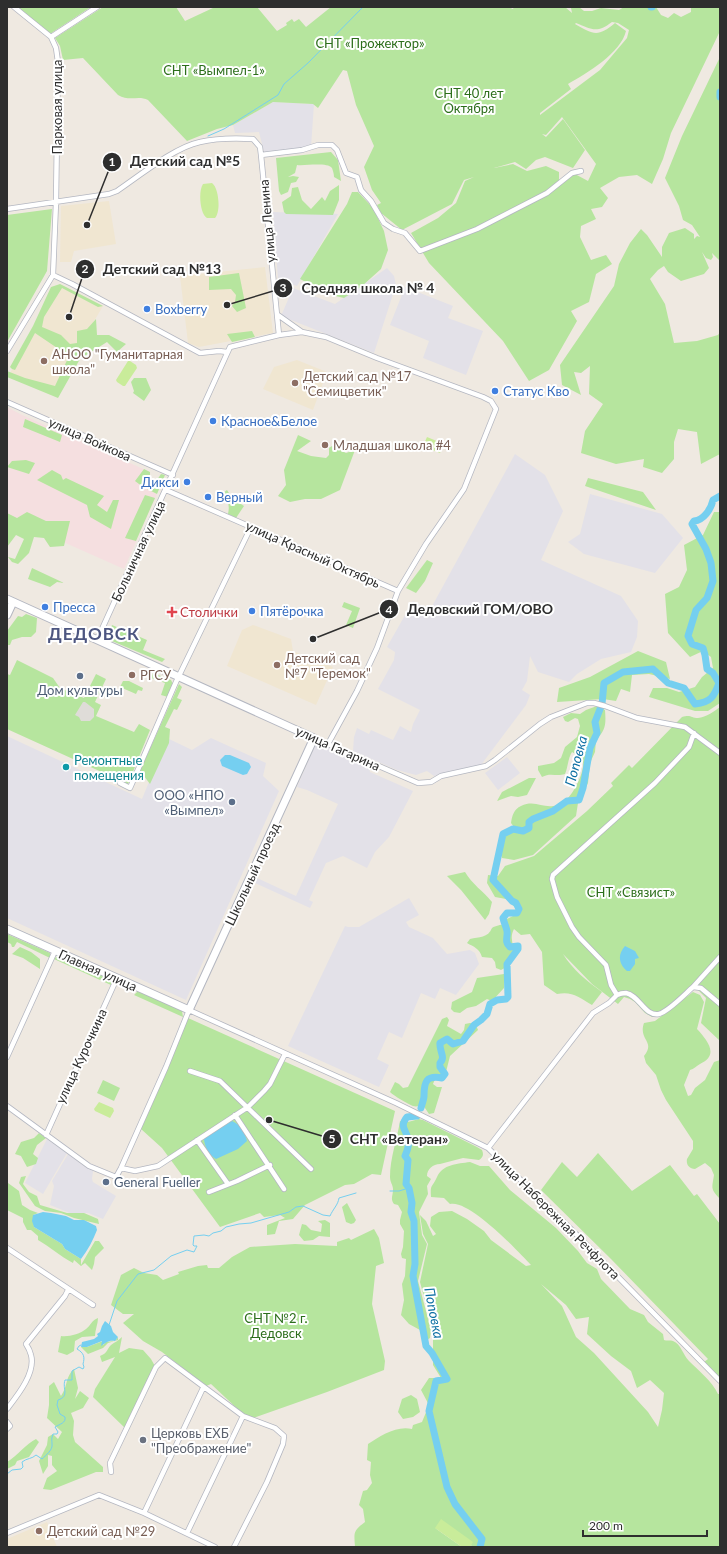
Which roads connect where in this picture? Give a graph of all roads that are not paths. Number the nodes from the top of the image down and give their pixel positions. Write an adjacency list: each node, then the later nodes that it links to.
1 (14, 7): 3 (street)
2 (97, 7): 3 (street)
3 (51, 37): 6 (street, Парковая улица)
4 (261, 155): 5 (street); 6 (street); 9 (street, улица Ленина)
5 (581, 171)
6 (56, 202): 7 (street); 8 (street)
7 (7, 209)
8 (53, 275): 12 (street); 13 (street)
9 (278, 315): 10 (street); 11 (street, улица Ленина)
10 (302, 332): 11 (street); 18 (street)
11 (279, 334): 13 (street)
12 (7, 351)
13 (226, 352): 15 (street, Больничная улица)
14 (7, 402): 15 (street, улица Войкова)
15 (173, 475): 16 (street, Больничная улица)
16 (166, 490): 17 (street, улица Красный Октябрь); 21 (street, Больничная улица)
17 (251, 527): 18 (street, улица Красный Октябрь); 22 (street)
18 (398, 591): 25 (street)
19 (10, 600): 20 (street); 21 (street, улица Гагарина)
20 (7, 615)
21 (97, 640): 22 (street, улица Гагарина)
22 (179, 677): 24 (street, улица Гагарина); 27 (street)
23 (694, 733): 25 (street, улица Гагарина); 26 (street, улица Гагарина); 33 (street)
24 (314, 738): 25 (street, улица Гагарина); 35 (street, Школьный проезд)
25 (328, 744)
26 (720, 753)
27 (120, 783)
28 (7, 929): 29 (street, Главная улица)
29 (56, 951): 31 (street, Главная улица); 37 (street)
30 (720, 957): 32 (street)
31 (117, 978): 35 (street, Главная улица); 42 (street, улица Курочкина)
32 (693, 986): 33 (street); 34 (street)
33 (616, 995): 44 (street)
34 (720, 1004)
35 (189, 1010): 36 (street, улица Набережная Речфлота); 46 (street)
36 (285, 1054): 40 (street); 44 (street, улица Набережная Речфлота)
37 (7, 1057)
38 (190, 1071): 40 (street)
39 (7, 1106): 42 (street)
40 (248, 1107): 41 (street); 47 (street)
41 (235, 1115): 43 (street); 45 (street)
42 (46, 1134): 46 (street)
43 (197, 1140): 46 (street); 48 (street)
44 (488, 1148): 54 (street, улица Набережная Речфлота)
45 (270, 1165): 48 (street); 49 (street)
46 (122, 1166)
47 (311, 1170)
48 (228, 1184): 50 (street)
49 (284, 1188)
50 (209, 1192)
51 (7, 1248): 52 (street)
52 (68, 1290): 53 (street); 56 (street)
53 (93, 1305)
54 (720, 1381)
55 (203, 1388): 57 (street); 60 (street); 61 (street)
56 (7, 1408)
57 (242, 1416): 63 (street); 65 (street)
58 (7, 1422): 59 (street)
59 (7, 1429)
60 (111, 1472)
61 (144, 1513): 62 (street); 63 (street)
62 (7, 1533)
63 (187, 1533): 64 (street)
64 (215, 1547)
65 (234, 1547)

